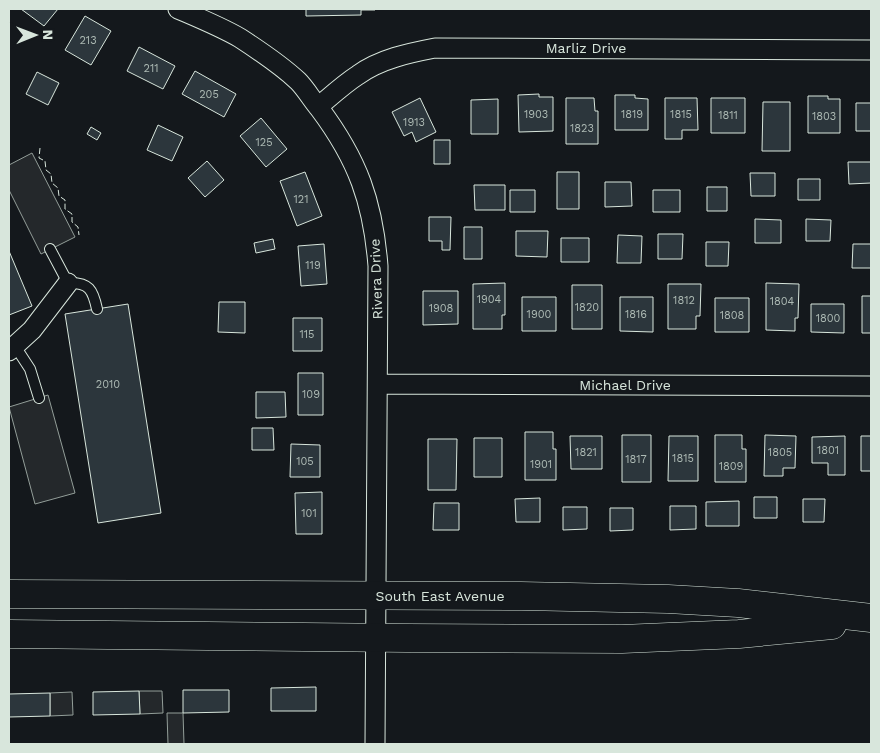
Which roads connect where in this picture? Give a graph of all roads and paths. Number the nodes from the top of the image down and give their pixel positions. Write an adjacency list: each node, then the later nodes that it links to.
1 (178, 9): 3 (street, Rivera Drive)
2 (871, 50): 3 (street, Marliz Drive)
3 (318, 107): 8 (street, Rivera Drive)
4 (50, 250): 5 (lane)
5 (68, 283): 6 (lane); 7 (street)
6 (97, 309)
7 (12, 348): 10 (lane)
8 (378, 384): 9 (street, Michael Drive); 12 (street, Rivera Drive)
9 (871, 386)
10 (39, 398)
11 (9, 594): 12 (main road, South East Avenue)
12 (376, 596): 13 (main road, South East Avenue); 15 (street, Rivera Drive)
13 (871, 620): 15 (main road, South East Avenue)
14 (9, 634): 15 (main road, South East Avenue)
15 (376, 638): 16 (street, Rivera Drive)
16 (375, 744)

